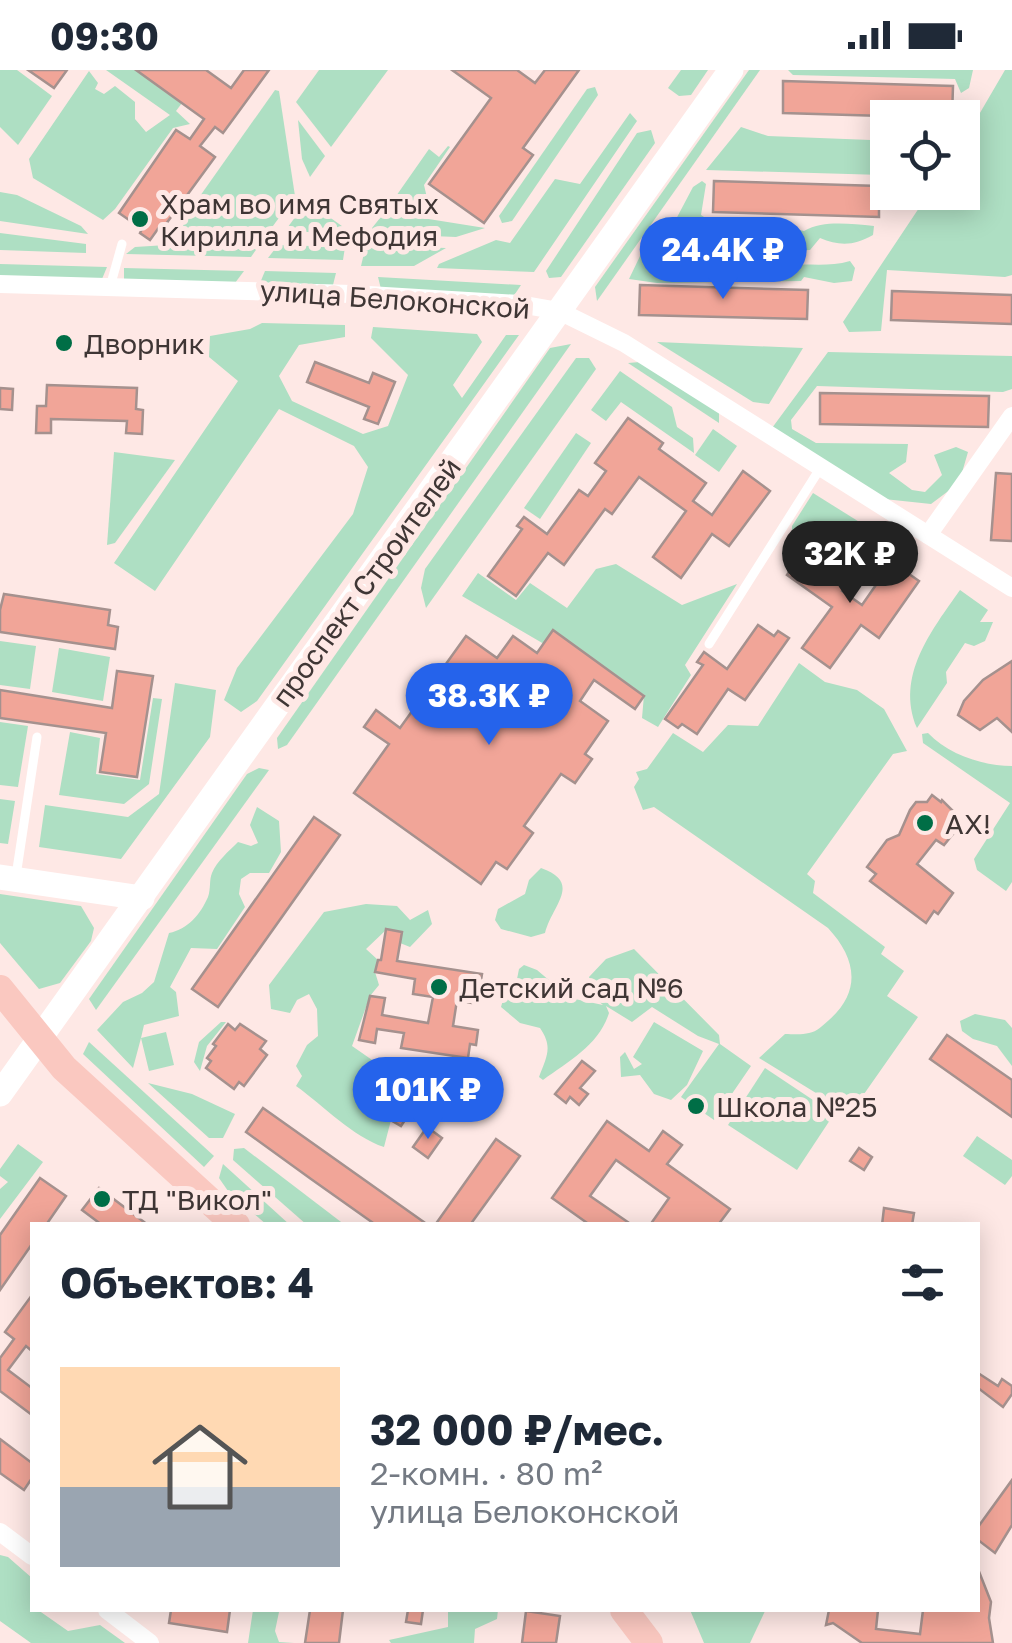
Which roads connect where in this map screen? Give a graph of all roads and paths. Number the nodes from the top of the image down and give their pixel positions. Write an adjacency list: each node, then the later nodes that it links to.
1 (731, 70): 5 (main road, проспект Строителей)
2 (122, 244): 4 (lane)
3 (0, 284): 4 (street, улица Белоконской)
4 (110, 287): 5 (street, улица Белоконской)
5 (559, 311): 7 (street, улица Белоконской); 13 (main road, проспект Строителей)
6 (1012, 416): 8 (street)
7 (821, 468): 8 (street, улица Белоконской); 10 (lane)
8 (928, 535): 9 (street, улица Белоконской)
9 (1012, 588)
10 (710, 644)
11 (37, 737): 12 (lane)
12 (8, 878): 13 (main road)
13 (142, 898): 15 (main road, проспект Строителей)
14 (0, 988): 15 (main road)
15 (41, 1039): 16 (main road, проспект Строителей); 17 (main road)
16 (0, 1094)
17 (233, 1222)
18 (0, 1532): 19 (street)
19 (30, 1554)
20 (110, 1612): 22 (street)
21 (626, 1612): 23 (main road)
22 (150, 1643)
23 (649, 1643)

